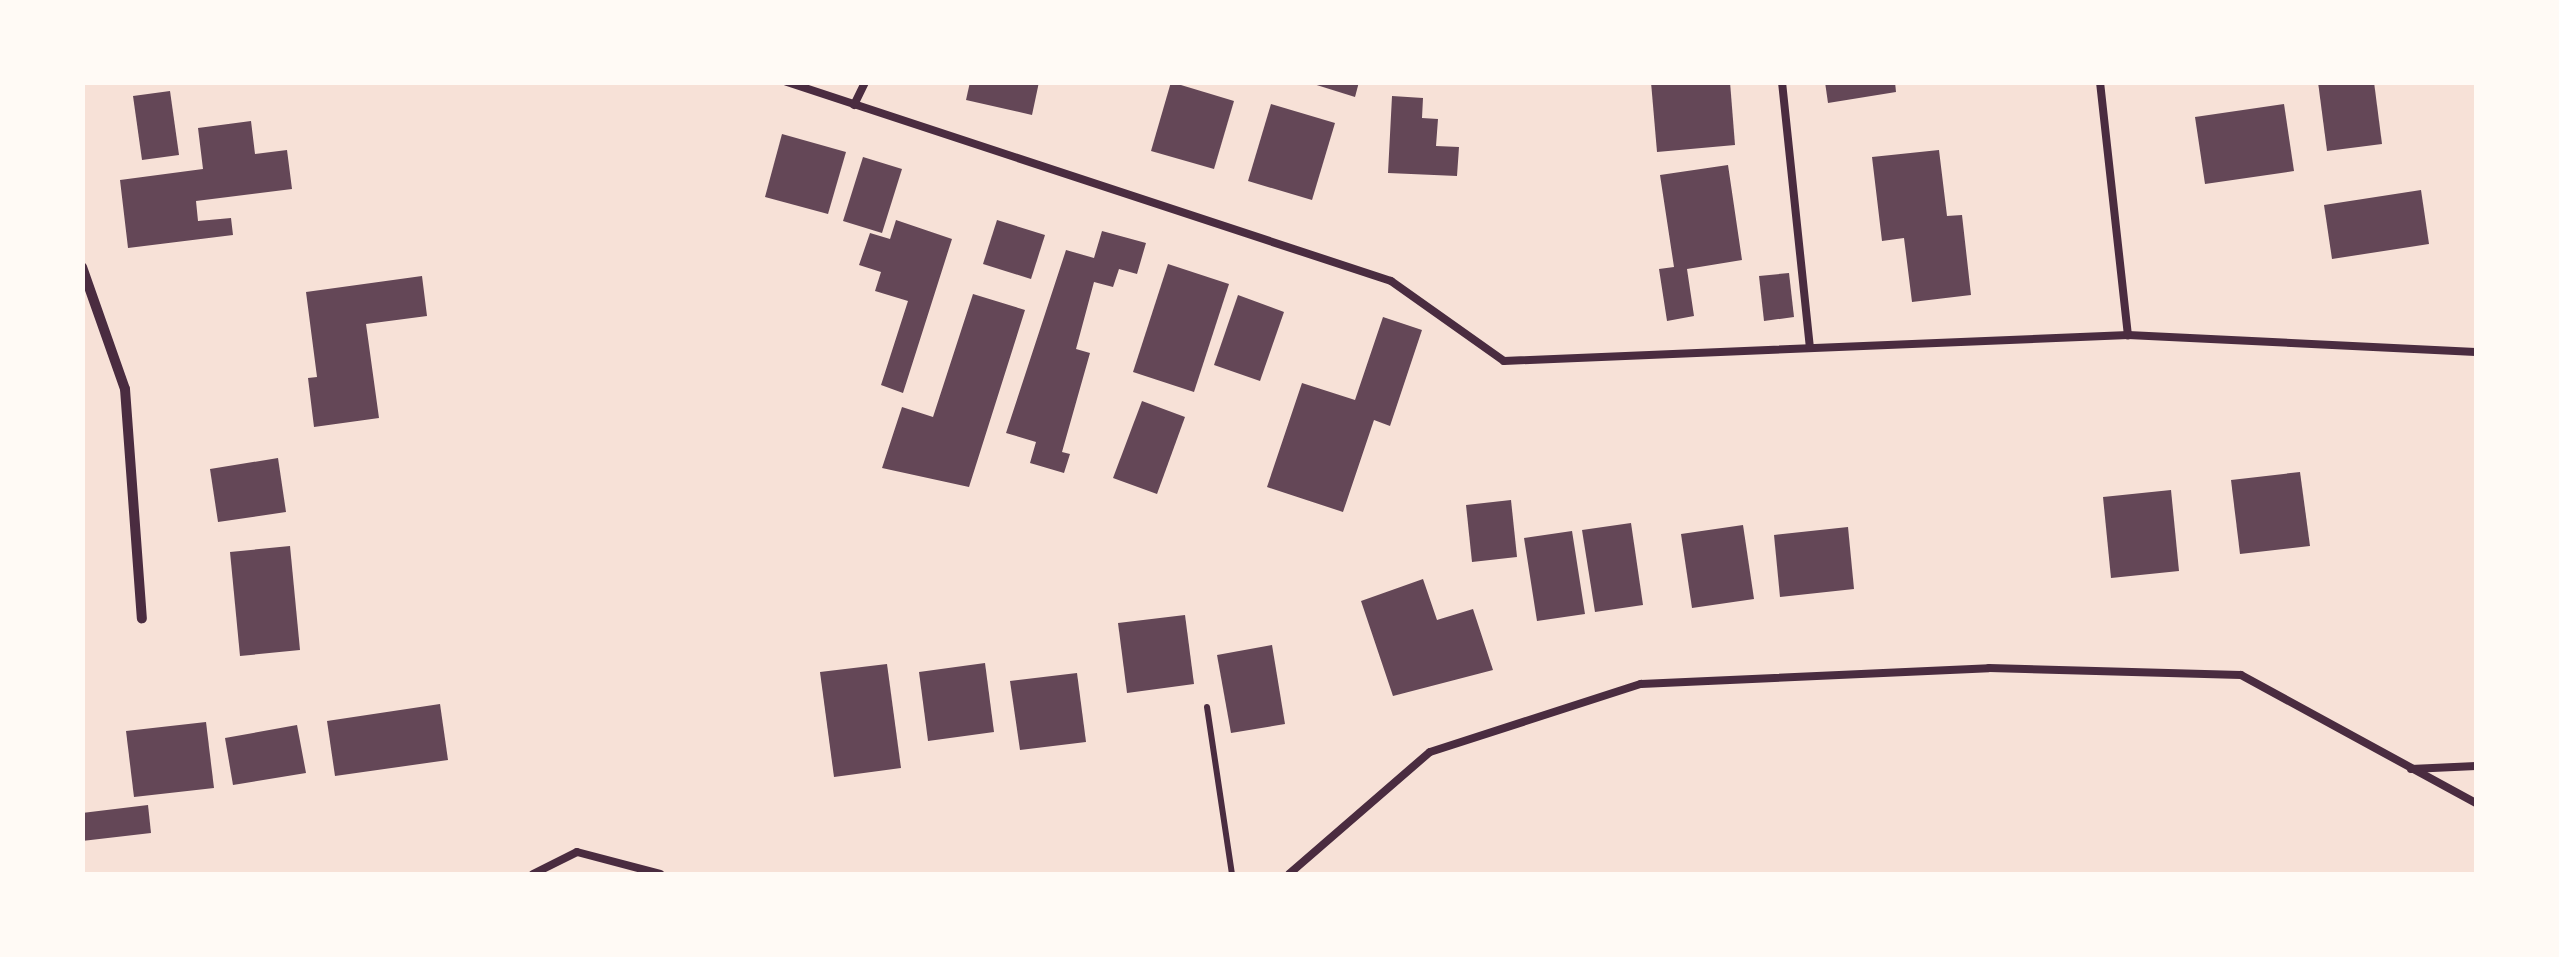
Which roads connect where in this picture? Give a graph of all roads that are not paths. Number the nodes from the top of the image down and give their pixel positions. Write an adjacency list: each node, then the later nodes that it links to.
1 (787, 82): 5 (lane)
2 (866, 82): 5 (lane)
3 (1782, 82): 8 (lane)
4 (2100, 82): 7 (lane)
5 (854, 104): 8 (lane)
6 (82, 267): 10 (street)
7 (2128, 335): 8 (lane); 9 (lane)
8 (1810, 348)
9 (2476, 352)
10 (142, 618)
11 (2476, 766): 12 (lane)
12 (2407, 769): 13 (lane); 16 (lane)
13 (2476, 803)
14 (534, 874): 15 (lane)
15 (660, 874)
16 (1289, 874)

